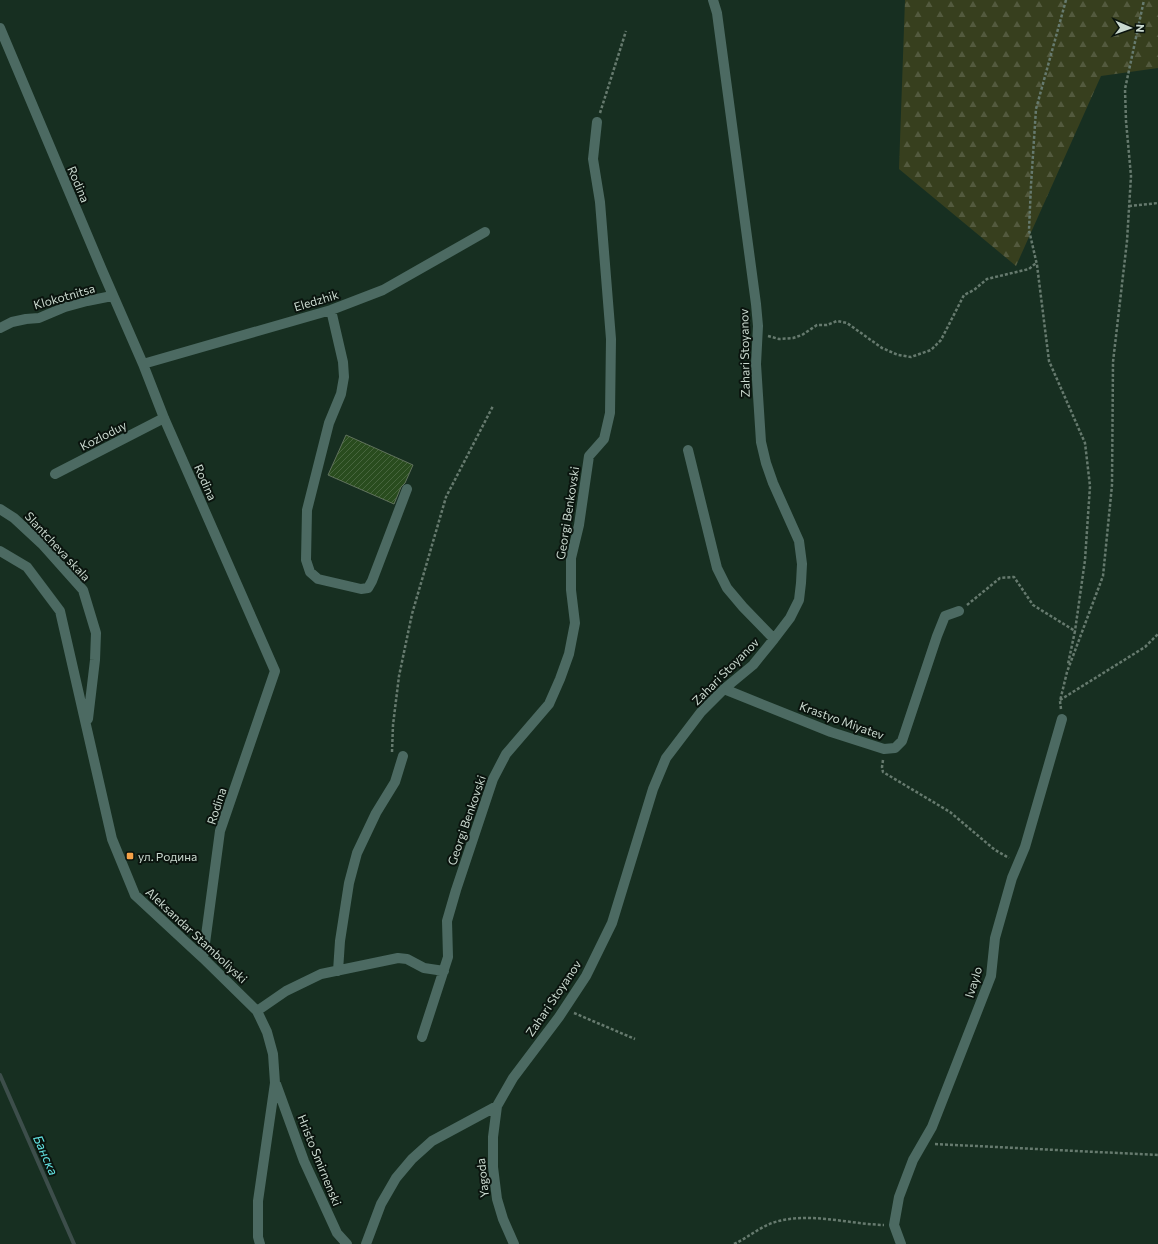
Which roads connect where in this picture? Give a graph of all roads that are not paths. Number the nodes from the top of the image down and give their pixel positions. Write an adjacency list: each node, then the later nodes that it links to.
1 (713, 0): 16 (street, Zahari Stoyanov)
2 (0, 28): 5 (street, Rodina)
3 (597, 122): 23 (street, Georgi Benkovski)
4 (485, 232): 6 (street, Eledzhik)
5 (112, 296): 7 (street, Klokotnitsa); 8 (street, Rodina)
6 (331, 310): 8 (street, Eledzhik); 12 (street)
7 (0, 328)
8 (143, 364): 9 (street, Rodina)
9 (164, 418): 11 (street, Kozloduy); 21 (street, Rodina)
10 (688, 450): 16 (street)
11 (55, 474)
12 (407, 489)
13 (0, 509): 19 (street, Slantcheva skala)
14 (0, 551): 19 (street, Aleksandar Stamboliyski)
15 (959, 611): 17 (street, Krastyo Miyatev)
16 (774, 639): 17 (street, Zahari Stoyanov)
17 (724, 689): 27 (street, Zahari Stoyanov)
18 (1062, 720): 32 (street, Ivaylo)
19 (87, 726): 21 (street, Aleksandar Stamboliyski)
20 (403, 756): 22 (street)
21 (203, 958): 24 (street, Aleksandar Stamboliyski)
22 (338, 970): 23 (street); 24 (street)
23 (444, 971): 25 (street, Georgi Benkovski)
24 (257, 1011): 26 (street, Aleksandar Stamboliyski)
25 (422, 1037)
26 (275, 1083): 28 (street, Aleksandar Stamboliyski); 29 (street, Hristo Smirnenski)
27 (497, 1106): 30 (street); 31 (street, Yagoda)
28 (260, 1244)
29 (347, 1244)
30 (366, 1244)
31 (514, 1244)
32 (901, 1244)

